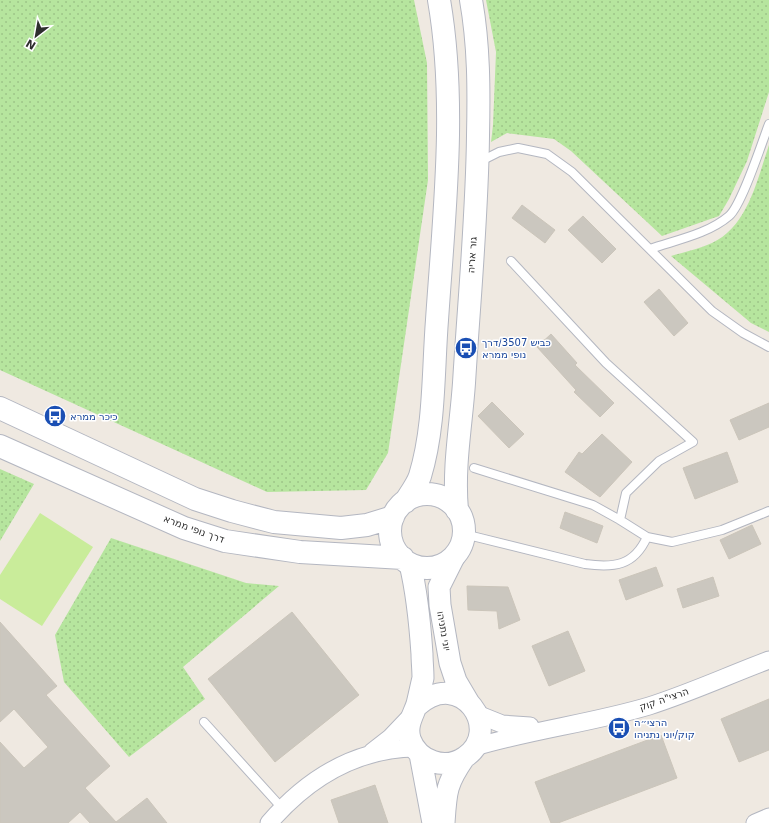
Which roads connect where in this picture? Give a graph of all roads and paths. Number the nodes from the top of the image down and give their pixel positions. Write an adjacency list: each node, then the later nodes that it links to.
1 (439, 0): 11 (main road)
2 (470, 0): 4 (main road, גור אריה)
3 (769, 124): 5 (lane)
4 (478, 163): 5 (lane); 12 (main road, גור אריה)
5 (650, 249): 7 (lane)
6 (511, 261): 14 (lane)
7 (769, 347)
8 (0, 408): 11 (main road)
9 (0, 446): 18 (main road, דרך נופי ממרא)
10 (474, 468): 14 (lane)
11 (399, 510): 12 (main road); 18 (main road)
12 (457, 510): 15 (main road)
13 (769, 511): 16 (lane)
14 (620, 520): 16 (lane)
15 (464, 534): 16 (lane); 17 (main road)
16 (647, 537)
17 (454, 557): 18 (main road); 20 (street, יוני נתניהו)
18 (407, 561): 21 (street)
19 (769, 660): 23 (street, הרצי"ה קוק)
20 (473, 709): 21 (street); 23 (street, הרצי"ה קוק); 25 (street)
21 (413, 712): 24 (street); 26 (street)
22 (204, 722): 27 (lane)
23 (556, 727): 25 (street, הרצי"ה קוק)
24 (417, 751): 25 (street); 26 (street); 30 (street)
25 (470, 752): 31 (street)
26 (368, 756): 27 (street)
27 (282, 808): 29 (street)
28 (769, 817): 32 (street)
29 (269, 823)
30 (433, 823)
31 (444, 823)
32 (755, 823)

